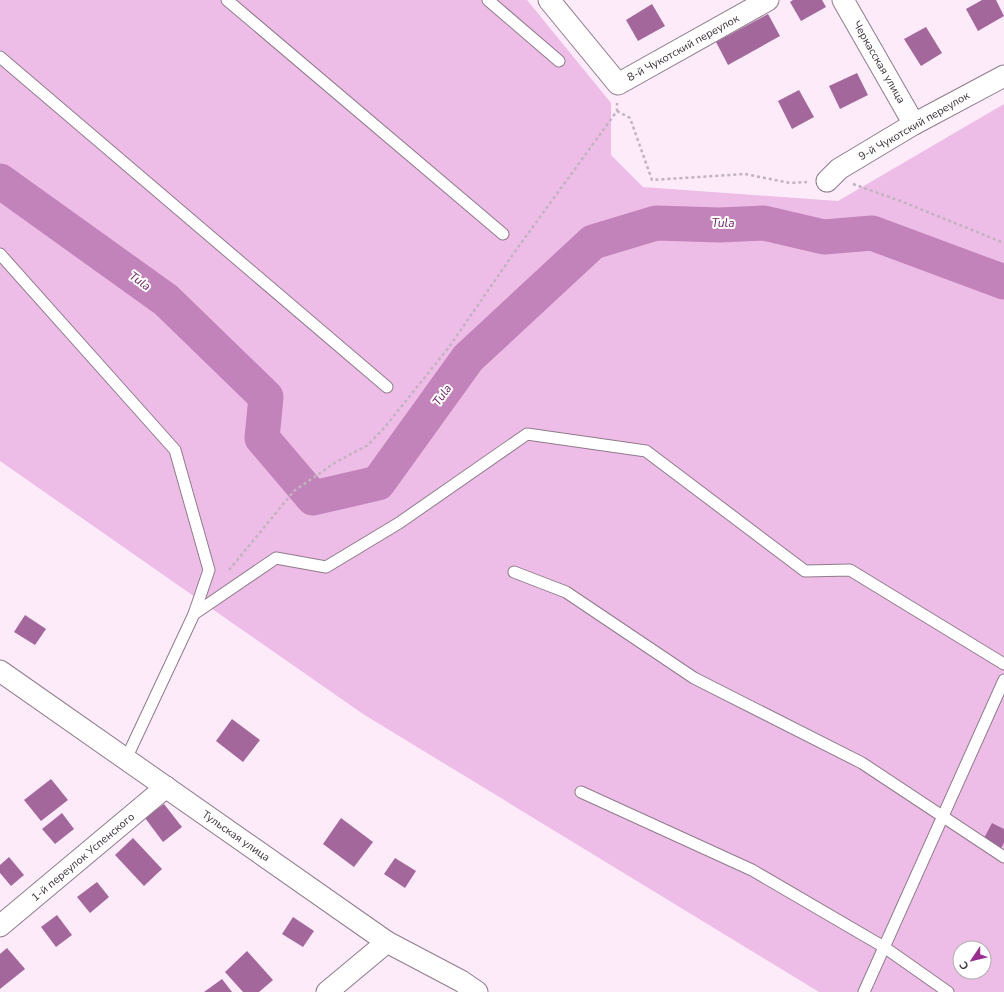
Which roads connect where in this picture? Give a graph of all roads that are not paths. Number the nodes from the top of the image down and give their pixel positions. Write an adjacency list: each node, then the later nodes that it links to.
1 (227, 0): 11 (lane)
2 (488, 0): 7 (lane)
3 (549, 0): 4 (street, 8-й Чукотский переулок)
4 (768, 0)
5 (843, 0): 9 (street, Черкасская улица)
6 (0, 57): 13 (lane)
7 (559, 61)
8 (1004, 76): 9 (street, 9-й Чукотский переулок)
9 (914, 124): 10 (street, 9-й Чукотский переулок)
10 (827, 181)
11 (503, 234)
12 (0, 254): 15 (lane)
13 (387, 386)
14 (514, 572): 22 (lane)
15 (194, 614): 16 (lane); 19 (lane)
16 (1004, 664)
17 (0, 671): 19 (street, Тульская улица)
18 (1004, 680): 22 (lane)
19 (126, 760): 20 (street, Тульская улица)
20 (166, 787): 24 (street, 1-й переулок Успенского); 25 (street, Тульская улица)
21 (581, 792): 26 (lane)
22 (942, 818): 23 (lane); 26 (lane)
23 (1004, 857)
24 (0, 926)
25 (387, 942): 27 (street); 28 (street, Тульская улица)
26 (884, 947): 29 (lane); 30 (lane)
27 (327, 992)
28 (477, 992)
29 (864, 992)
30 (948, 992)

